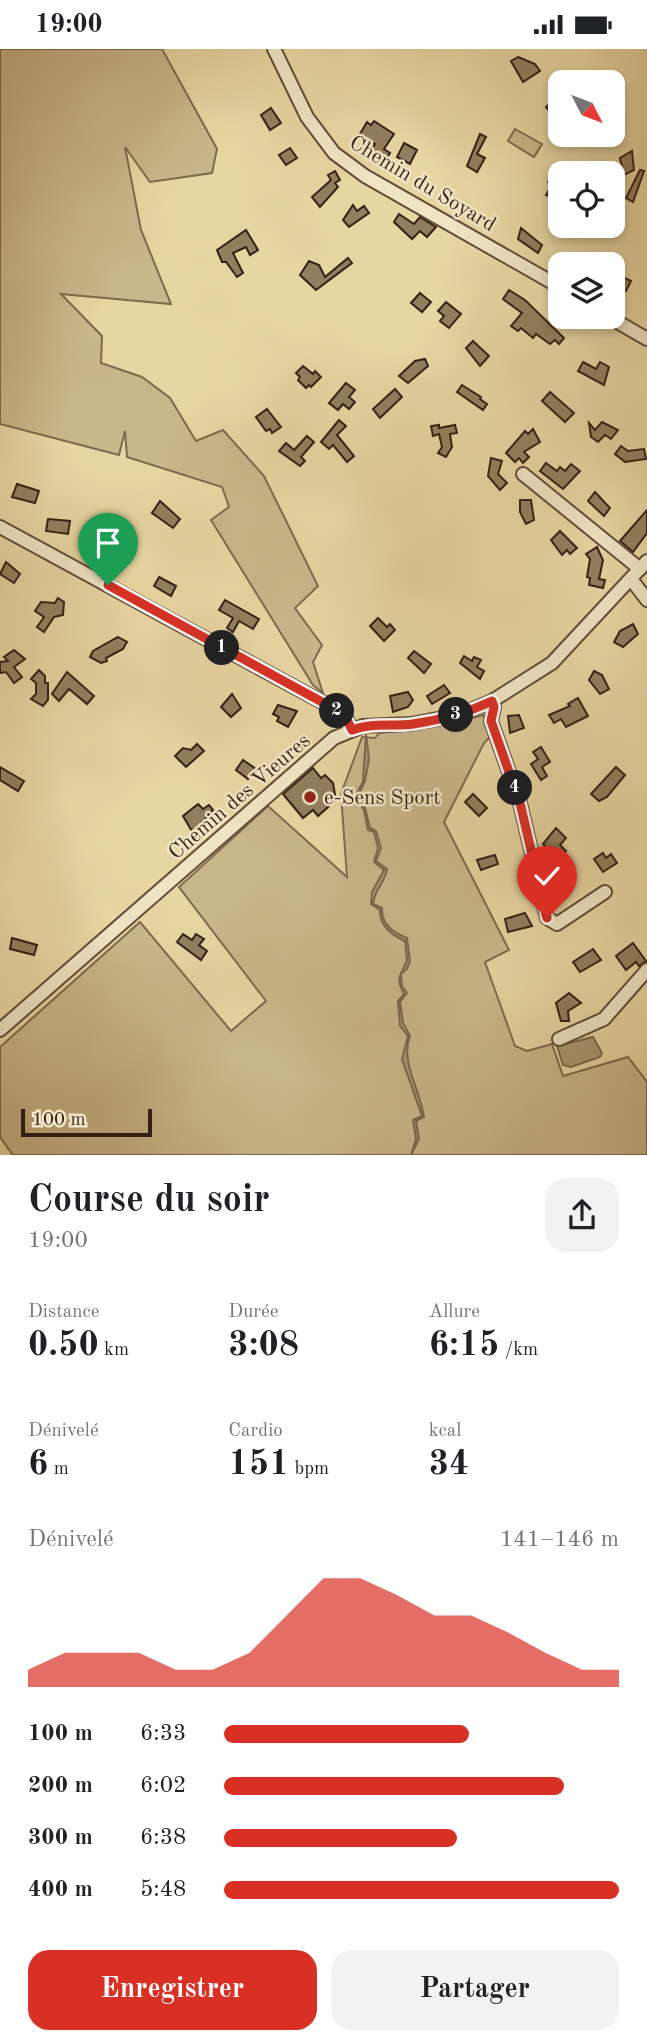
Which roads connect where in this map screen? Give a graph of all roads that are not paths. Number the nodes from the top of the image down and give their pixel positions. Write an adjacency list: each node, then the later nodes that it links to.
1 (274, 49): 2 (street, Chemin du Soyard)
2 (548, 280)
3 (625, 326): 4 (street)
4 (647, 339)
5 (523, 474): 7 (street)
6 (0, 527): 10 (street)
7 (639, 570): 8 (street); 9 (street, Chemin des Vieures)
8 (647, 600)
9 (492, 701): 10 (street, Chemin des Vieures); 11 (street)
10 (352, 730): 13 (street, Chemin des Vieures)
11 (605, 892)
12 (647, 970): 14 (street)
13 (0, 1030)
14 (559, 1039)

